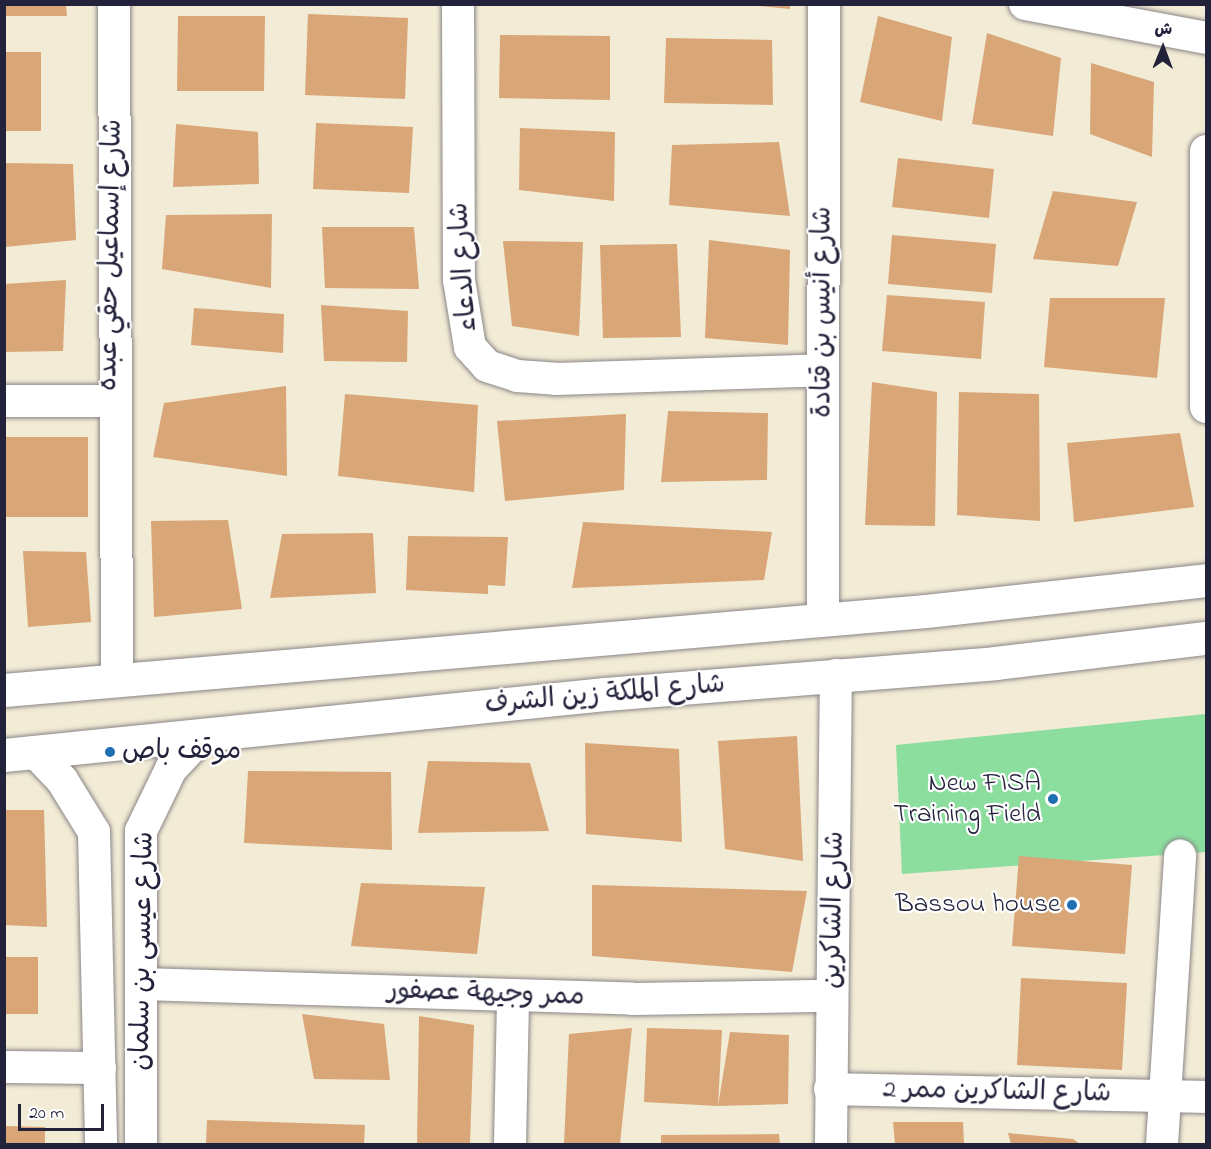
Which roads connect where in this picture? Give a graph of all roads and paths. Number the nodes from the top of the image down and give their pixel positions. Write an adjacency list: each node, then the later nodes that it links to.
1 (114, 4): 9 (street, شارع إسماعيل حقي عبده)
2 (458, 4): 7 (street, شارع الدعاء)
3 (824, 4): 7 (street, شارع أنيس بن قتادة)
4 (1025, 4): 5 (street)
5 (1206, 38)
6 (1206, 151): 10 (street)
7 (823, 370): 12 (street, شارع أنيس بن قتادة)
8 (4, 401): 9 (street, شارع إسماعيل حقي عبده)
9 (114, 401): 15 (street)
10 (1206, 407)
11 (1206, 580): 12 (main road, شارع الملكة زين الشرف)
12 (823, 619): 15 (main road, شارع الملكة زين الشرف)
13 (1206, 638): 14 (main road, شارع الملكة زين الشرف)
14 (836, 675): 17 (main road, شارع الملكة زين الشرف); 24 (street, شارع الشاكرين)
15 (117, 678): 16 (main road, شارع الملكة زين الشرف)
16 (4, 690)
17 (200, 738): 18 (main road, شارع الملكة زين الشرف); 19 (street, شارع عيسى بن سلمان)
18 (20, 754): 20 (street, شارع عيسى بن سلمان)
19 (141, 831): 20 (street); 22 (street, شارع عيسى بن سلمان)
20 (94, 832): 26 (street, شارع عيسى بن سلمان)
21 (1180, 856): 28 (street)
22 (141, 984): 23 (street, ممر وجيهة عصفور); 31 (street, شارع عيسى بن سلمان)
23 (513, 996): 24 (street, ممر وجيهة عصفور); 32 (street)
24 (832, 996): 27 (street, شارع الشاكرين)
25 (4, 1067): 26 (street)
26 (100, 1068): 30 (street, شارع عيسى بن سلمان)
27 (830, 1089): 28 (street, شارع الشاكرين ممر 2); 33 (street, شارع الشاكرين)
28 (1165, 1096): 29 (street, شارع الشاكرين ممر 2); 34 (street)
29 (1206, 1097)
30 (101, 1144)
31 (141, 1144)
32 (510, 1144)
33 (831, 1144)
34 (1162, 1144)

